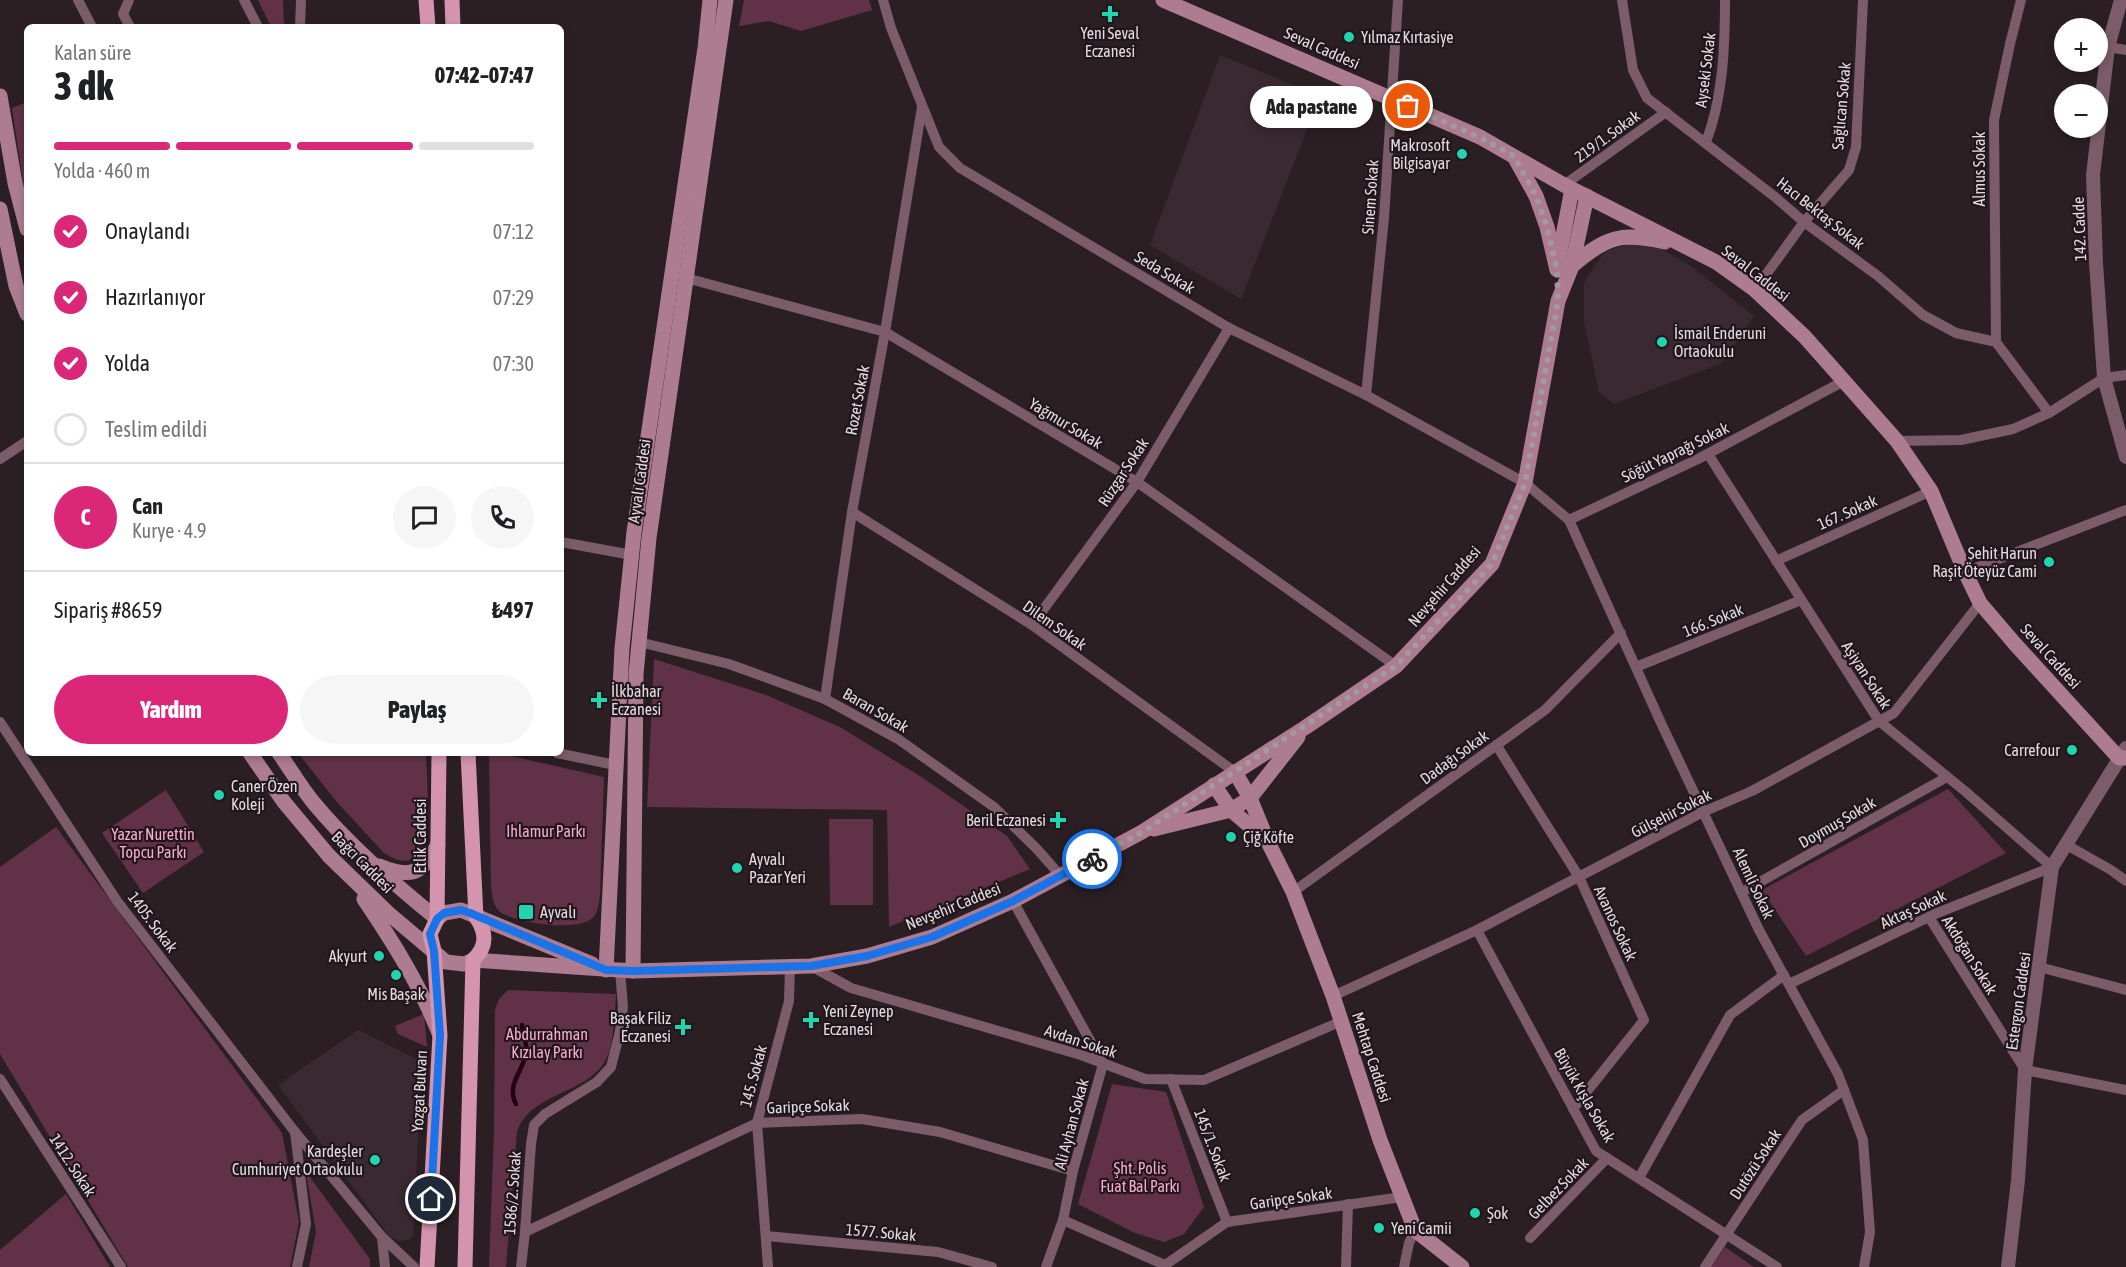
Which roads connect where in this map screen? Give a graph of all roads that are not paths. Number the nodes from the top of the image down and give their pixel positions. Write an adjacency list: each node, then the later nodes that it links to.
1 (78, 0): 17 (street)
2 (129, 0): 18 (street)
3 (244, 0): 19 (street)
4 (301, 0): 20 (street)
5 (426, 0): 21 (main road)
6 (452, 0): 22 (main road)
7 (710, 0): 66 (main road, Ayvalı Caddesi)
8 (726, 0): 42 (main road, Ayvalı Caddesi)
9 (883, 0): 28 (street, Seda Sokak)
10 (1163, 0): 27 (main road, Seval Caddesi)
11 (1398, 0): 27 (street, Sinem Sokak)
12 (1622, 0): 29 (street, Hacı Bektaş Sokak)
13 (1725, 0): 30 (street, Ayseki Sokak)
14 (1863, 0): 36 (street, Sağlıcan Sokak)
15 (2021, 0): 48 (street, Almus Sokak)
16 (2121, 0): 23 (street, 142. Cadde)
17 (90, 24)
18 (128, 24)
19 (256, 24)
20 (300, 24)
21 (428, 24)
22 (453, 24)
23 (2108, 47): 24 (street)
24 (2126, 50)
25 (2105, 72): 50 (street, 142. Cadde)
26 (0, 96): 35 (main road)
27 (1391, 98): 31 (main road, Seval Caddesi); 52 (street, Sinem Sokak)
28 (922, 106): 46 (street, Seda Sokak); 47 (street, Rozet Sokak)
29 (1666, 112): 30 (street, Hacı Bektaş Sokak); 32 (street, 219/1. Sokak)
30 (1706, 142): 36 (street, Hacı Bektaş Sokak)
31 (1514, 156): 32 (main road, Seval Caddesi); 41 (main road)
32 (1568, 187): 33 (main road, Seval Caddesi); 41 (main road, Nevşehir Caddesi)
33 (1587, 196): 39 (main road, Seval Caddesi); 40 (main road, Nevşehir Caddesi)
34 (0, 209): 38 (main road)
35 (24, 219)
36 (1804, 222): 43 (street, Sağlıcan Sokak); 48 (street, Hacı Bektaş Sokak)
37 (24, 223): 38 (street)
38 (2, 226): 45 (main road)
39 (1689, 248): 40 (main road); 43 (main road, Seval Caddesi)
40 (1572, 266): 44 (main road, Nevşehir Caddesi)
41 (1557, 270): 44 (main road, Nevşehir Caddesi)
42 (686, 278): 47 (street, Yağmur Sokak); 73 (main road, Ayvalı Caddesi)
43 (1755, 290): 51 (main road, Seval Caddesi)
44 (1558, 301): 60 (main road, Nevşehir Caddesi)
45 (24, 306)
46 (1229, 328): 52 (street, Seda Sokak); 59 (street, Rüzgar Sokak)
47 (885, 332): 59 (street, Yağmur Sokak); 63 (street, Rozet Sokak)
48 (1996, 342): 53 (street)
49 (2126, 375): 50 (street)
50 (2104, 378): 53 (street); 57 (street, 142. Cadde)
51 (1844, 381): 54 (main road, Seval Caddesi); 56 (street, Söğüt Yaprağı Sokak)
52 (1366, 395): 60 (street, Seda Sokak)
53 (2049, 413): 54 (street)
54 (1897, 441): 61 (main road, Seval Caddesi)
55 (24, 443): 58 (street)
56 (1708, 454): 64 (street, Söğüt Yaprağı Sokak); 67 (street, Aşiyan Sokak)
57 (2126, 457)
58 (0, 459)
59 (1137, 482): 71 (street, Rüzgar Sokak); 74 (street, Yağmur Sokak)
60 (1525, 483): 64 (street); 74 (main road, Nevşehir Caddesi)
61 (1931, 491): 67 (street, 167. Sokak); 68 (main road, Seval Caddesi)
62 (2126, 510): 68 (street)
63 (852, 512): 71 (street, Dilem Sokak); 76 (street, Rozet Sokak)
64 (1569, 520): 72 (street, Alemli Sokak)
65 (564, 543): 66 (street)
66 (632, 555): 87 (main road, Ayvalı Caddesi)
67 (1776, 561): 69 (street, Aşiyan Sokak)
68 (1965, 572): 70 (main road, Seval Caddesi)
69 (1801, 600): 75 (street, 166. Sokak); 77 (street, Aşiyan Sokak)
70 (1980, 603): 77 (street, Gülşehir Sokak); 82 (main road, Seval Caddesi)
71 (1032, 625): 88 (street, Dilem Sokak)
72 (1622, 633): 75 (street, Alemli Sokak); 80 (street, Dadağı Sokak)
73 (639, 642): 76 (street, Baran Sokak); 116 (main road, Ayvalı Caddesi)
74 (1396, 666): 79 (main road, Nevşehir Caddesi)
75 (1636, 667): 93 (street, Alemli Sokak)
76 (825, 699): 101 (street, Baran Sokak)
77 (1879, 721): 89 (street, Aşiyan Sokak); 93 (street, Gülşehir Sokak)
78 (0, 722): 130 (street, 1405. Sokak)
79 (1306, 727): 88 (main road, Nevşehir Caddesi); 91 (main road)
80 (1497, 746): 102 (street, Avanos Sokak); 104 (street, Dadağı Sokak)
81 (564, 754): 87 (street)
82 (2124, 755): 97 (street, Estergon Caddesi)
83 (252, 756): 100 (main road, Bağcı Caddesi)
84 (281, 756): 98 (main road, Bağcı Caddesi)
85 (439, 756): 96 (main road, Etlik Caddesi)
86 (468, 756): 107 (main road)
87 (615, 765): 116 (main road, Ayvalı Caddesi)
88 (1235, 772): 90 (main road, Nevşehir Caddesi); 91 (main road, Mehtap Caddesi)
89 (1947, 777): 99 (street, Aşiyan Sokak); 105 (street, Doymuş Sokak)
90 (1214, 785): 92 (main road); 94 (main road, Nevşehir Caddesi)
91 (1250, 798): 92 (main road); 95 (main road, Mehtap Caddesi)
92 (1231, 810): 94 (main road); 95 (main road)
93 (1703, 812): 102 (street, Gülşehir Sokak); 105 (street, Alemli Sokak)
94 (1142, 832): 101 (main road, Nevşehir Caddesi)
95 (1268, 842): 104 (main road, Mehtap Caddesi)
96 (438, 844): 98 (main road); 109 (main road, Etlik Caddesi)
97 (2065, 844): 99 (street, Estergon Caddesi); 103 (street)
98 (369, 862): 109 (main road, Bağcı Caddesi)
99 (2052, 867): 108 (street, Aktaş Sokak); 115 (street, Estergon Caddesi)
100 (346, 872): 111 (main road, Bağcı Caddesi); 121 (main road)
101 (1060, 875): 106 (main road, Nevşehir Caddesi)
102 (1578, 877): 110 (street, Gülşehir Sokak); 128 (street, Avanos Sokak)
103 (2126, 881)
104 (1293, 892): 119 (main road, Mehtap Caddesi)
105 (1742, 892): 117 (street, Alemli Sokak)
106 (1013, 901): 114 (main road, Nevşehir Caddesi); 122 (street, Ali Ayhan Sokak)
107 (476, 917): 109 (main road); 112 (main road); 116 (main road, Nevşehir Caddesi)
108 (1929, 917): 117 (street, Aktaş Sokak); 123 (street, Akdoğan Sokak)
109 (437, 919): 111 (main road, Yozgat Bulvarı)
110 (1477, 930): 119 (street, Gülşehir Sokak); 128 (street, Büyük Kışla Sokak)
111 (434, 951): 112 (main road, Bağcı Caddesi); 121 (main road, Yozgat Bulvarı)
112 (473, 960): 116 (main road, Nevşehir Caddesi); 149 (main road)
113 (790, 966): 114 (main road, Nevşehir Caddesi); 116 (main road, Nevşehir Caddesi); 129 (street, 145. Sokak)
114 (811, 966): 122 (street, Avdan Sokak)
115 (2039, 967): 118 (street); 123 (street, Estergon Caddesi)
116 (620, 970): 139 (street, 1586/2. Sokak)
117 (1786, 980): 126 (street, Alemli Sokak); 133 (street, Aktaş Sokak)
118 (2126, 990)
119 (1333, 996): 120 (main road, Mehtap Caddesi)
120 (1342, 1021): 125 (street, Avdan Sokak); 134 (main road, Mehtap Caddesi)
121 (440, 1035): 148 (main road, Yozgat Bulvarı)
122 (1103, 1064): 125 (street, Avdan Sokak); 132 (street, Ali Ayhan Sokak)
123 (2025, 1070): 127 (street); 160 (street, Estergon Caddesi)
124 (0, 1079): 144 (street, 1412. Sokak)
125 (1171, 1079): 137 (street, 145/1. Sokak)
126 (1844, 1090): 140 (street, Dutözü Sokak); 159 (street, Alemli Sokak)
127 (2126, 1090)
128 (1574, 1109): 131 (street, Büyük Kışla Sokak)
129 (757, 1123): 132 (street, Garipçe Sokak); 139 (street, Garipçe Sokak); 141 (street, 145. Sokak)
130 (295, 1131): 142 (street, 1405. Sokak); 145 (street)
131 (1607, 1158): 133 (street, Büyük Kışla Sokak); 143 (street, Gelbez Sokak)
132 (1073, 1171): 136 (street, Ali Ayhan Sokak)
133 (1639, 1178): 140 (street, Büyük Kışla Sokak)
134 (1402, 1197): 135 (street, Garipçe Sokak); 138 (main road, Mehtap Caddesi)
135 (1348, 1204): 137 (street, Garipçe Sokak); 154 (street)
136 (1063, 1220): 137 (street, Garipçe Sokak); 153 (street, Ali Ayhan Sokak)
137 (1227, 1222)
138 (1415, 1230): 155 (street); 156 (main road)
139 (525, 1232): 150 (street, 1586/2. Sokak)
140 (1727, 1234): 157 (street, Dutözü Sokak); 158 (street, Büyük Kışla Sokak)
141 (766, 1236): 151 (street, 145. Sokak); 152 (street, 1577. Sokak)
142 (382, 1237): 146 (street); 147 (street, 1405. Sokak)
143 (1530, 1238)
144 (121, 1267)
145 (297, 1267)
146 (385, 1267)
147 (414, 1267)
148 (428, 1267)
149 (465, 1267)
150 (521, 1267)
151 (768, 1267)
152 (992, 1267)
153 (1046, 1267)
154 (1346, 1267)
155 (1404, 1267)
156 (1462, 1267)
157 (1706, 1267)
158 (1778, 1267)
159 (1863, 1267)
160 (2008, 1267)

